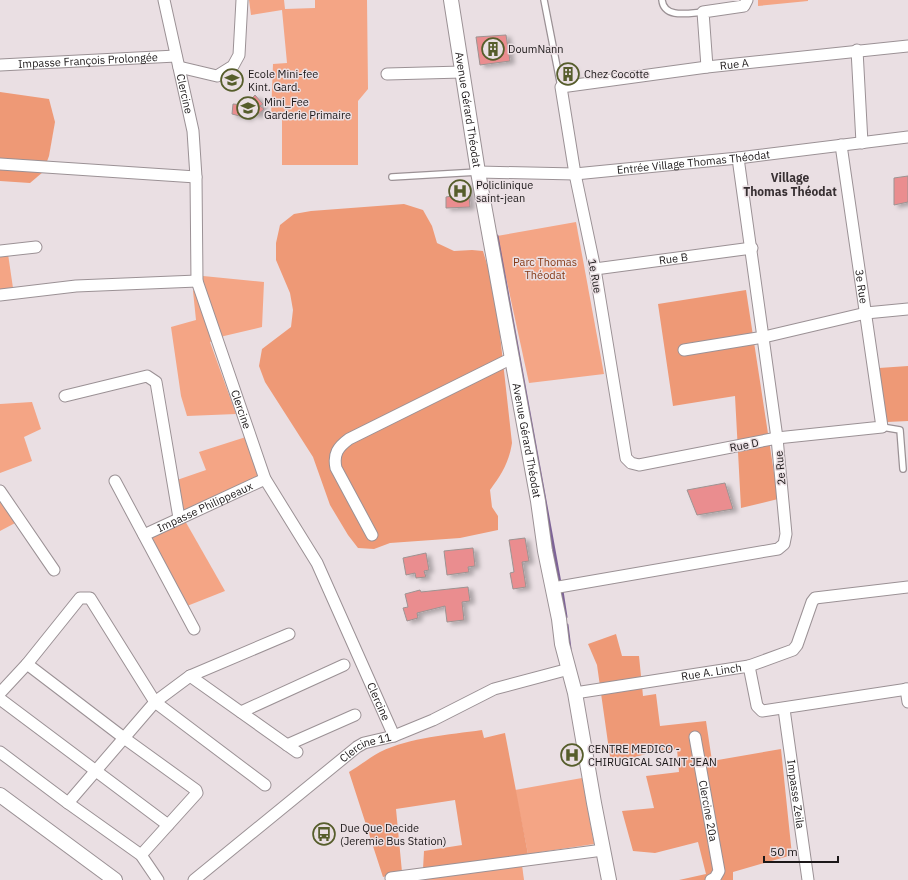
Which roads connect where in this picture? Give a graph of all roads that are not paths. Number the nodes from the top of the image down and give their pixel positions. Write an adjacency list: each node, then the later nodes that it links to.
1 (164, 0): 10 (street, Clercine)
2 (242, 0): 10 (street, Impasse François Prolongée)
3 (450, 0): 13 (street, Avenue Gérard Théodat)
4 (544, 0): 15 (lane)
5 (662, 0): 7 (lane)
6 (747, 0): 7 (street)
7 (703, 12): 12 (street)
8 (908, 46): 9 (street, Rue A)
9 (857, 50): 12 (street, Rue A); 17 (street)
10 (178, 62): 11 (street, Impasse François Prolongée); 23 (street, Clercine)
11 (0, 65)
12 (707, 67): 15 (street, Rue A)
13 (462, 72): 14 (street); 21 (street, Avenue Gérard Théodat)
14 (387, 74)
15 (561, 87): 22 (street, 1e Rue)
16 (908, 137): 17 (street, Entrée Village Thomas Théodat)
17 (862, 142): 18 (street, Entrée Village Thomas Théodat)
18 (841, 145): 19 (street, Entrée Village Thomas Théodat); 32 (street, 3e Rue)
19 (738, 158): 22 (street, Entrée Village Thomas Théodat); 26 (street, 2e Rue)
20 (0, 164): 23 (street)
21 (478, 172): 22 (street, Entrée Village Thomas Théodat); 24 (lane); 35 (street, Avenue Gérard Théodat)
22 (575, 174): 28 (street, 1e Rue)
23 (196, 177): 29 (street, Clercine)
24 (392, 177)
25 (36, 247): 27 (street)
26 (752, 248): 28 (street, Rue B); 33 (street, 2e Rue)
27 (0, 251)
28 (595, 269): 39 (street, 1e Rue)
29 (197, 281): 30 (street); 41 (street, Clercine)
30 (0, 295)
31 (908, 309): 32 (street)
32 (866, 313): 33 (street); 37 (street, 3e Rue)
33 (764, 337): 34 (street); 38 (street, 2e Rue)
34 (684, 350)
35 (512, 358): 46 (street); 49 (street, Avenue Gérard Théodat)
36 (65, 396): 44 (street)
37 (882, 427): 38 (street, Rue D); 40 (lane)
38 (777, 438): 39 (street, Rue D); 49 (street, 2e Rue)
39 (631, 462)
40 (902, 469)
41 (265, 479): 44 (street, Impasse Philippeaux); 66 (street, Clercine)
42 (115, 482): 45 (street)
43 (0, 491): 47 (street)
44 (179, 518): 45 (street, Impasse Philippeaux)
45 (144, 535): 50 (street)
46 (372, 535)
47 (54, 570)
48 (908, 587): 54 (street)
49 (553, 588): 55 (street, Avenue Gérard Théodat)
50 (194, 629)
51 (289, 634): 56 (street)
52 (27, 664): 58 (street); 61 (street); 68 (street)
53 (344, 665): 64 (street)
54 (749, 666): 59 (street, Rue A. Linch); 63 (street, Rue A. Linch)
55 (568, 669): 59 (street, Avenue Gérard Théodat); 66 (street, Clercine 11)
56 (190, 676): 61 (street); 64 (street)
57 (907, 689): 62 (street); 63 (street, Rue A. Linch)
58 (0, 693)
59 (577, 693): 77 (street, Avenue Gérard Théodat)
60 (0, 699): 72 (street)
61 (155, 702): 68 (street); 73 (street)
62 (908, 702)
63 (784, 709): 85 (street, Impasse Zeila)
64 (241, 712): 69 (street)
65 (355, 715): 69 (street)
66 (394, 736): 82 (street, Clercine 11)
67 (695, 737): 84 (street, Clercine 20a)
68 (124, 738): 72 (street); 76 (street)
69 (287, 745): 71 (street)
70 (0, 752): 75 (street)
71 (297, 752)
72 (97, 770): 75 (street); 76 (street)
73 (265, 785)
74 (1, 797): 80 (street)
75 (68, 804): 78 (street)
76 (168, 825): 78 (street)
77 (603, 850): 79 (street); 83 (street, Avenue Gérard Théodat)
78 (141, 855): 81 (street)
79 (391, 878)
80 (115, 880)
81 (158, 880)
82 (194, 880)
83 (609, 880)
84 (711, 880)
85 (808, 880)

